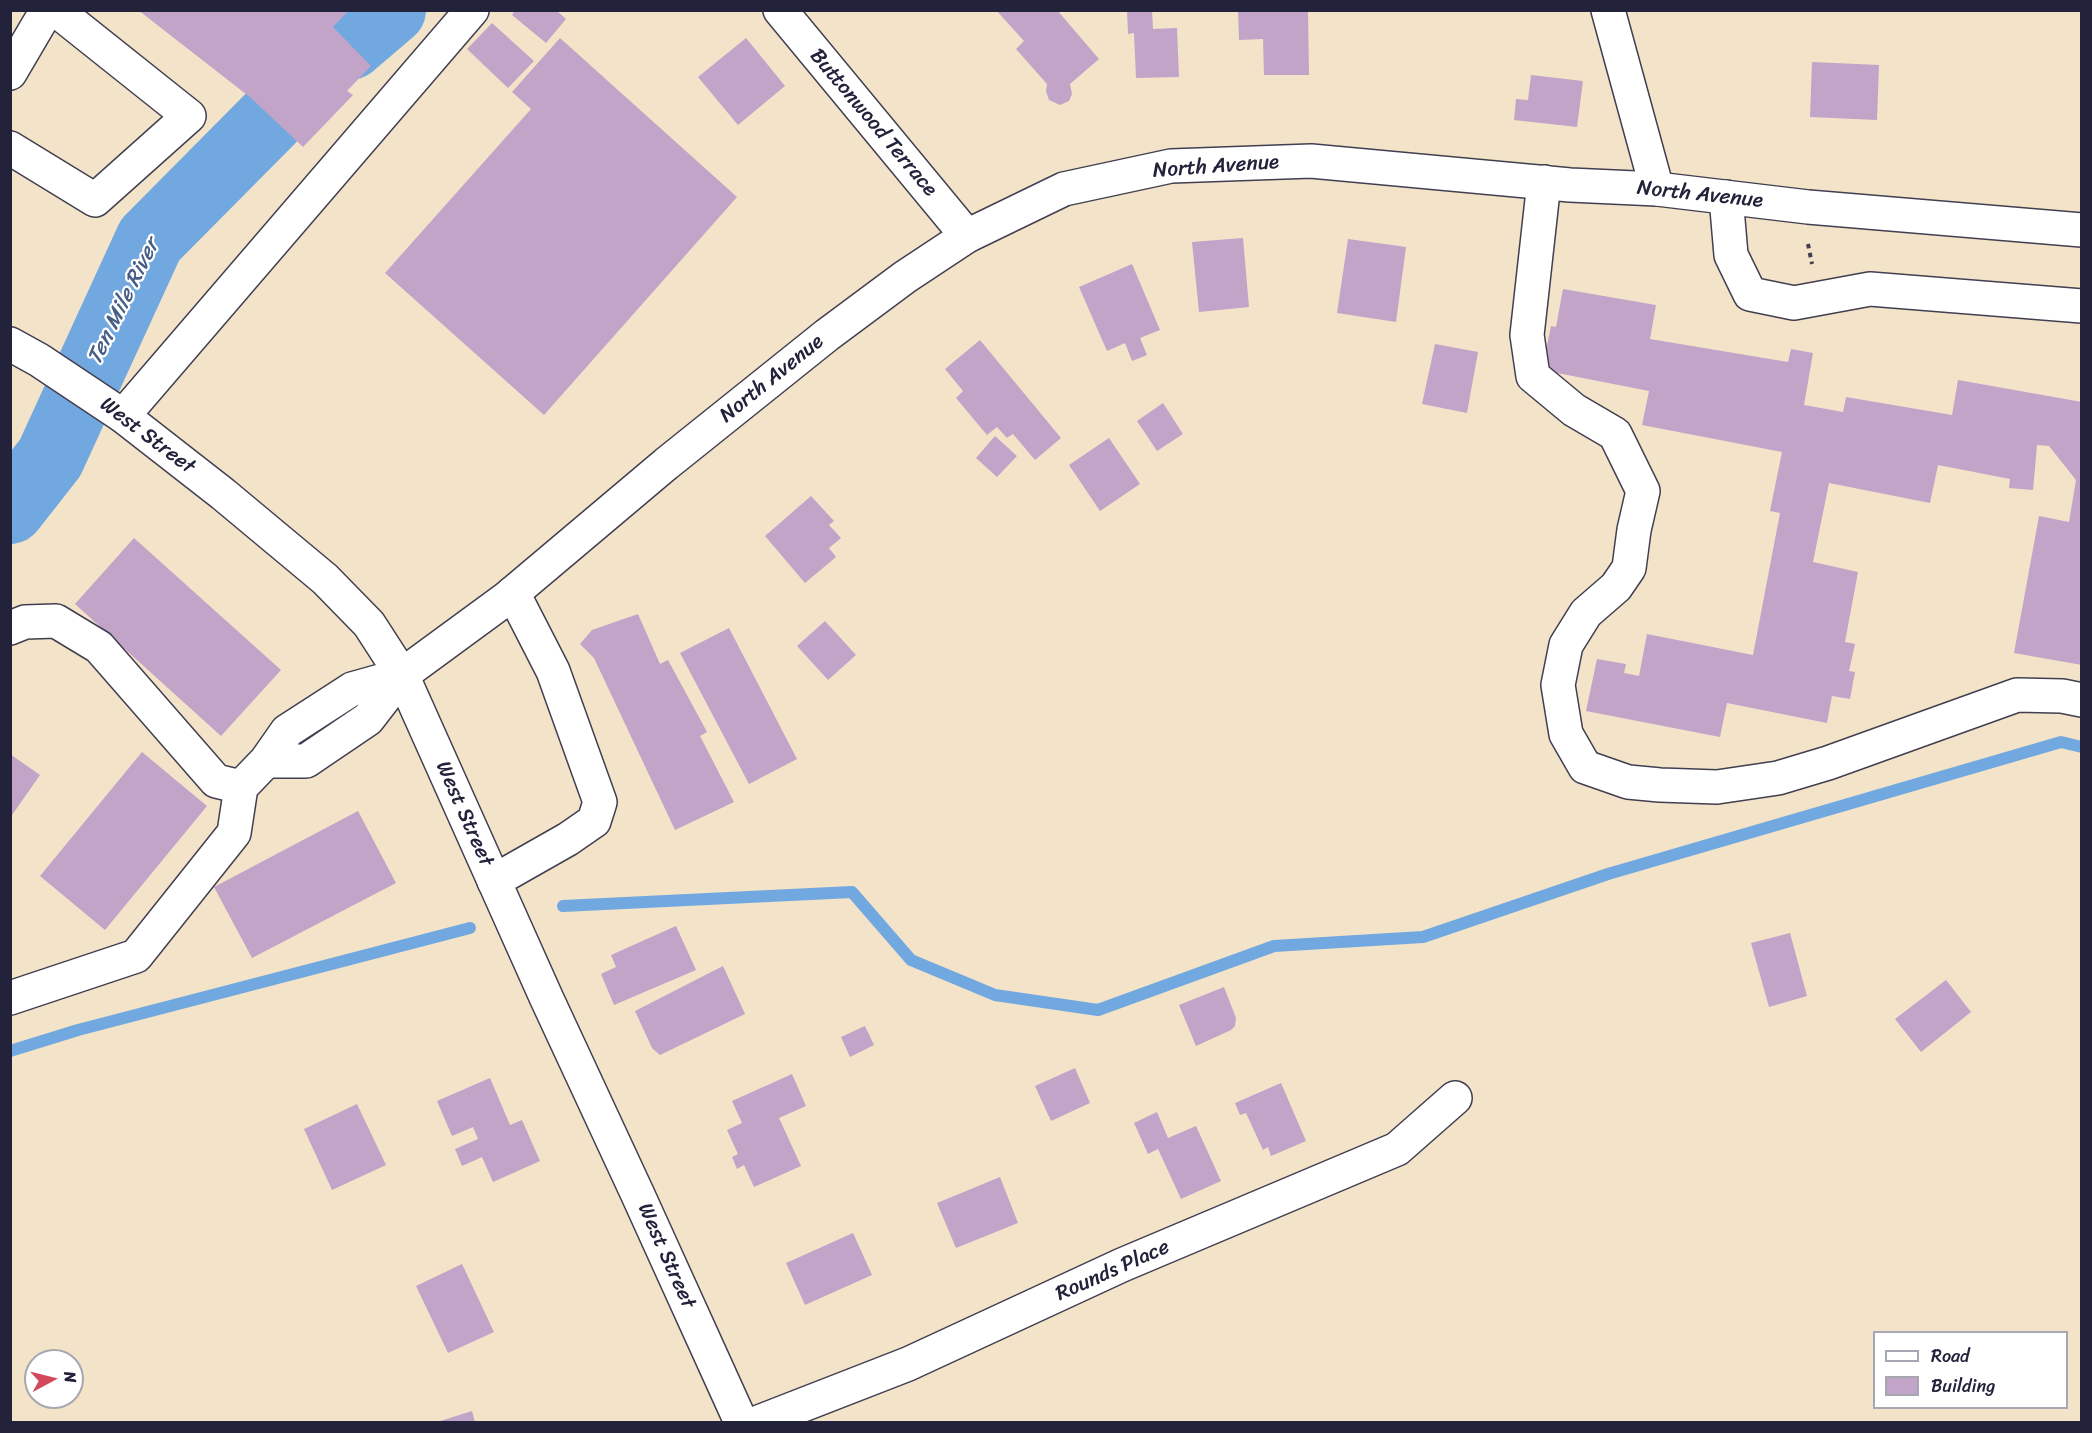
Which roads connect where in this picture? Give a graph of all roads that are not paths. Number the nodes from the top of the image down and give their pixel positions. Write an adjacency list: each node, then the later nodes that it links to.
1 (47, 10): 6 (main road)
2 (56, 10): 7 (main road)
3 (472, 10): 15 (main road)
4 (780, 10): 12 (main road, Buttonwood Terrace)
5 (1608, 10): 9 (main road)
6 (10, 73)
7 (10, 148)
8 (1544, 182): 9 (main road, North Avenue); 12 (main road, North Avenue); 19 (main road)
9 (1657, 189): 10 (main road, North Avenue)
10 (1726, 197): 11 (main road, North Avenue); 13 (main road)
11 (2082, 230)
12 (967, 236): 16 (main road, North Avenue)
13 (2082, 306)
14 (10, 344): 15 (main road, West Street)
15 (123, 416): 18 (main road, West Street)
16 (513, 593): 18 (main road, North Avenue); 21 (main road)
17 (10, 628): 20 (main road)
18 (402, 675): 20 (main road); 21 (main road, West Street)
19 (2082, 700)
20 (241, 787): 22 (main road)
21 (494, 881): 24 (main road, West Street)
22 (10, 998)
23 (1455, 1098): 25 (main road, Rounds Place)
24 (741, 1422)
25 (759, 1422)

